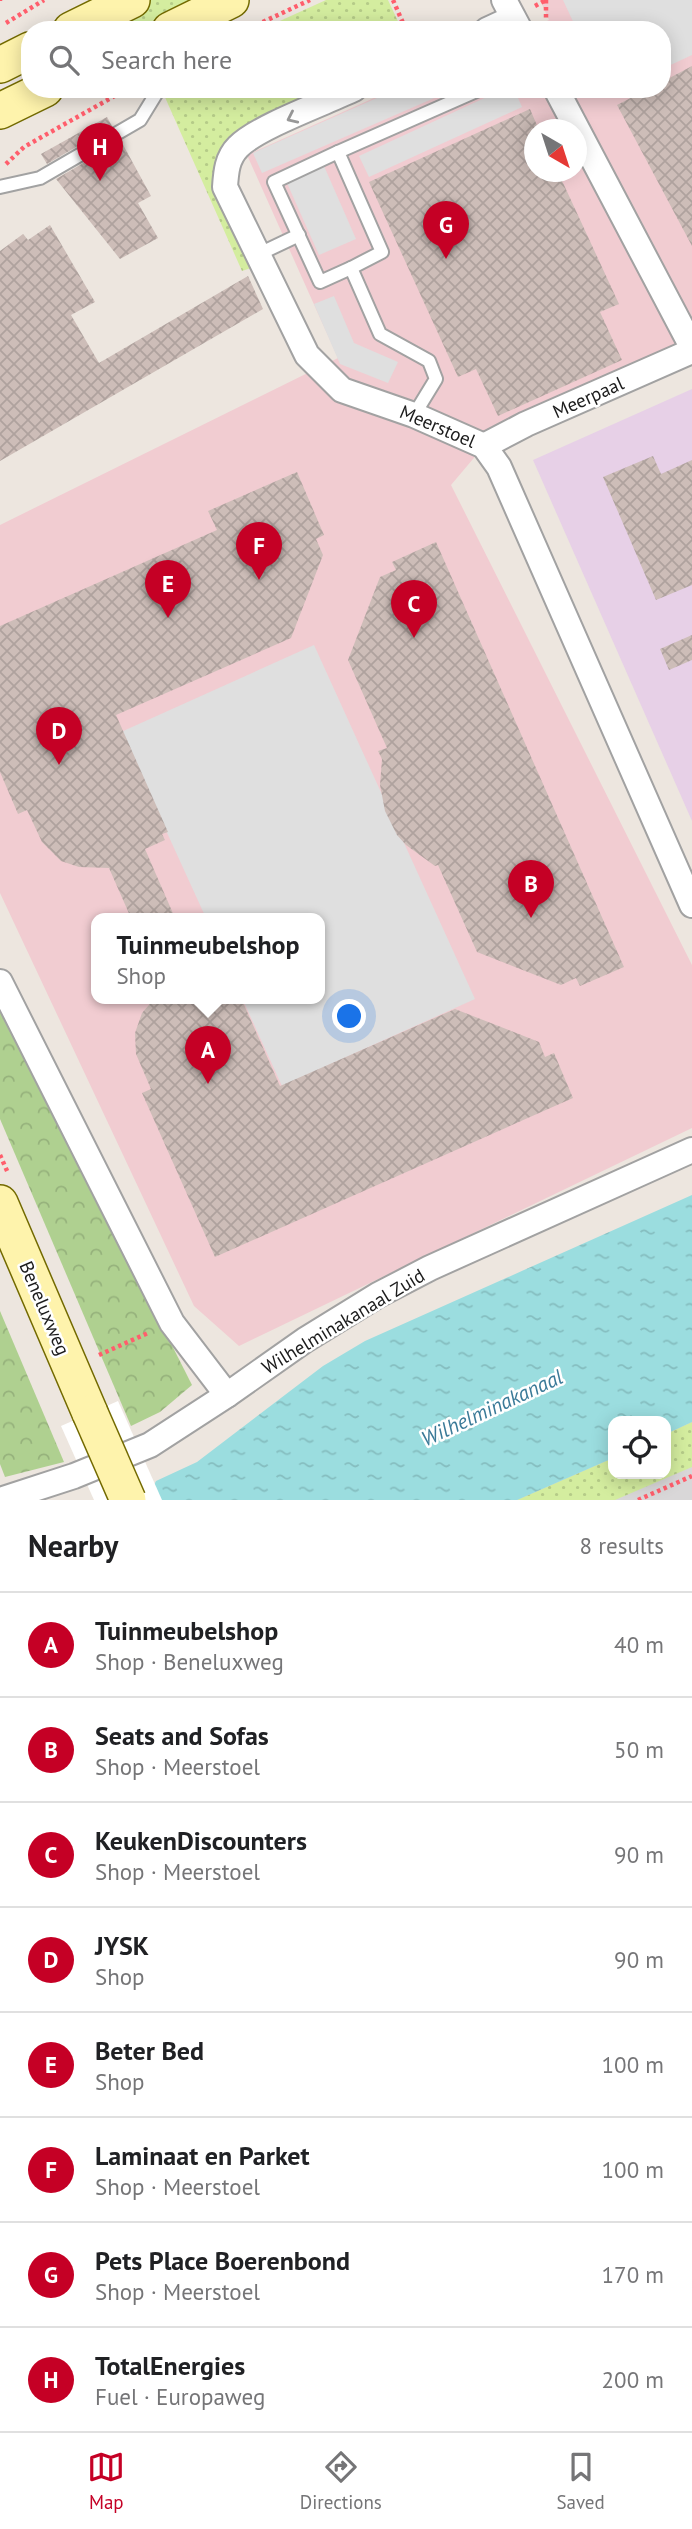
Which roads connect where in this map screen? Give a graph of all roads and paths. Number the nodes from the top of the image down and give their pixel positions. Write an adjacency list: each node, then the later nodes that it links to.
1 (44, 0): 10 (path)
2 (132, 0): 6 (main road)
3 (310, 0): 7 (path)
4 (393, 0): 8 (path)
5 (546, 0): 9 (path)
6 (89, 21)
7 (265, 21)
8 (402, 21)
9 (546, 21)
10 (0, 27)
11 (21, 54): 12 (main road)
12 (0, 65)
13 (27, 98): 19 (main road)
14 (111, 98): 21 (path)
15 (154, 98): 22 (lane)
16 (335, 98): 24 (street, Meerstoel, one-way to 24)
17 (461, 98): 20 (lane)
18 (561, 98): 26 (street)
19 (0, 111)
20 (338, 152): 23 (lane); 25 (lane)
21 (0, 169)
22 (0, 187)
23 (299, 235): 24 (lane); 25 (lane)
24 (253, 247): 27 (street, Meerstoel)
25 (351, 268): 27 (lane)
26 (692, 349): 28 (street, Meerpaal)
27 (414, 415): 28 (street, Meerstoel)
28 (484, 446): 29 (street, Meerstoel)
29 (692, 905)
30 (0, 982): 33 (street)
31 (692, 1150): 35 (street, Wilhelminakanaal Zuid)
32 (0, 1203): 38 (main road, Beneluxweg, bridge)
33 (172, 1323): 34 (path); 35 (street)
34 (90, 1359)
35 (227, 1395): 37 (street, Wilhelminakanaal Zuid)
36 (692, 1476): 39 (path)
37 (0, 1500)
38 (128, 1500)
39 (638, 1500)

